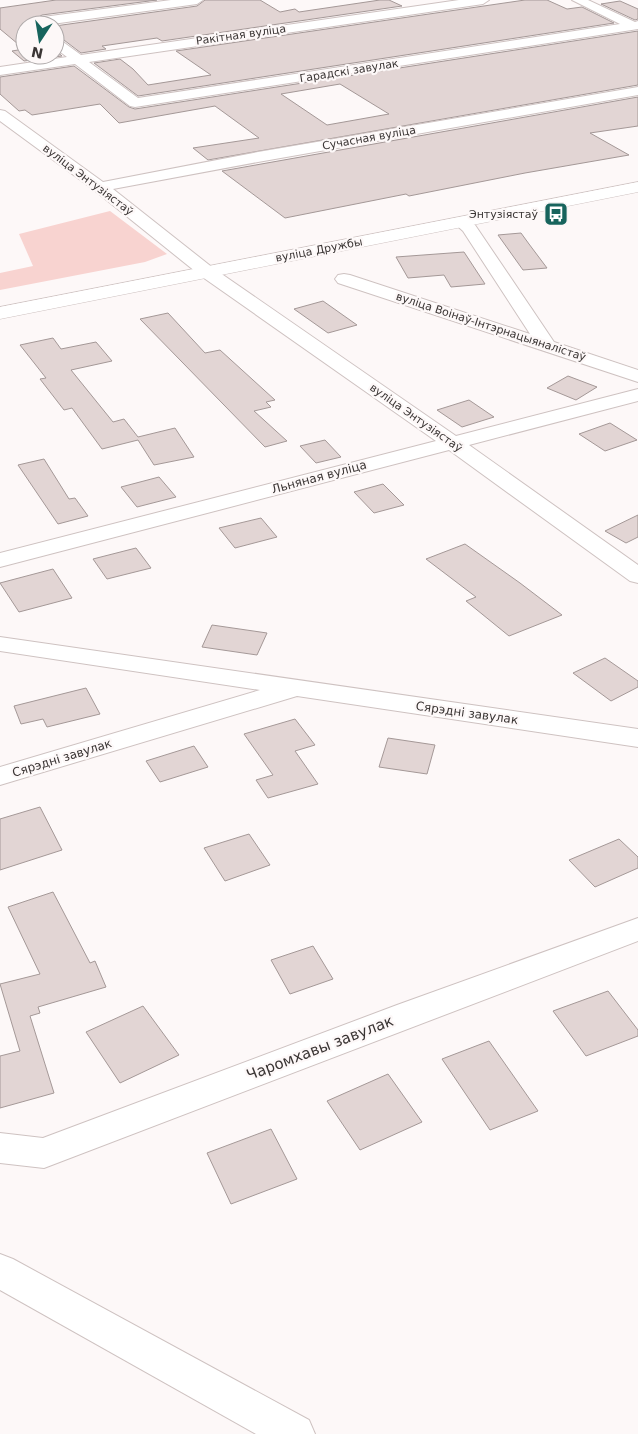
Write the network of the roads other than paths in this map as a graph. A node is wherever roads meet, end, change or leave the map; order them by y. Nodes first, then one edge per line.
1 (197, 0) edge
2 (482, 0) edge
3 (578, 0) edge
4 (65, 18) edge
5 (636, 25) edge
6 (65, 50) edge
7 (77, 60) junction
8 (0, 72) edge
9 (638, 92) edge
10 (0, 114) edge
11 (638, 175) edge
12 (100, 187) junction
13 (638, 187) edge
14 (462, 223) junction
15 (201, 266) junction
16 (344, 279) dead end
17 (0, 299) edge
18 (0, 313) edge
19 (547, 346) junction
20 (638, 376) edge
21 (638, 395) edge
22 (453, 443) junction
23 (0, 560) edge
24 (638, 576) edge
25 (0, 644) edge
26 (296, 687) junction
27 (638, 738) edge
28 (0, 776) edge
29 (638, 929) edge
30 (0, 1148) edge
31 (0, 1271) edge
32 (295, 1434) edge

1 - 4 street
2 - 7 street, Ракітная вуліца
3 - 5 street, Гарадскі завулак
5 - 7 street, Гарадскі завулак
6 - 7 street, Гарадскі завулак
7 - 8 street, Ракітная вуліца
9 - 12 street, Сучасная вуліца
10 - 12 street, вуліца Энтузіястаў
11 - 15 main road, вуліца Дружбы
12 - 15 street, вуліца Энтузіястаў
13 - 14 main road, вуліца Дружбы
14 - 15 main road, вуліца Дружбы
14 - 19 street
15 - 17 main road, вуліца Дружбы
15 - 18 main road, вуліца Дружбы
15 - 22 street, вуліца Энтузіястаў
16 - 19 street, вуліца Воінаў-Інтэрнацыяналістаў
19 - 20 street, вуліца Воінаў-Інтэрнацыяналістаў
21 - 22 street, Льняная вуліца
22 - 23 street, Льняная вуліца
22 - 24 street, вуліца Энтузіястаў
25 - 26 street, Сярэдні завулак
26 - 27 street, Сярэдні завулак
26 - 28 street, Сярэдні завулак
29 - 30 street, Чаромхавы завулак
31 - 32 street

